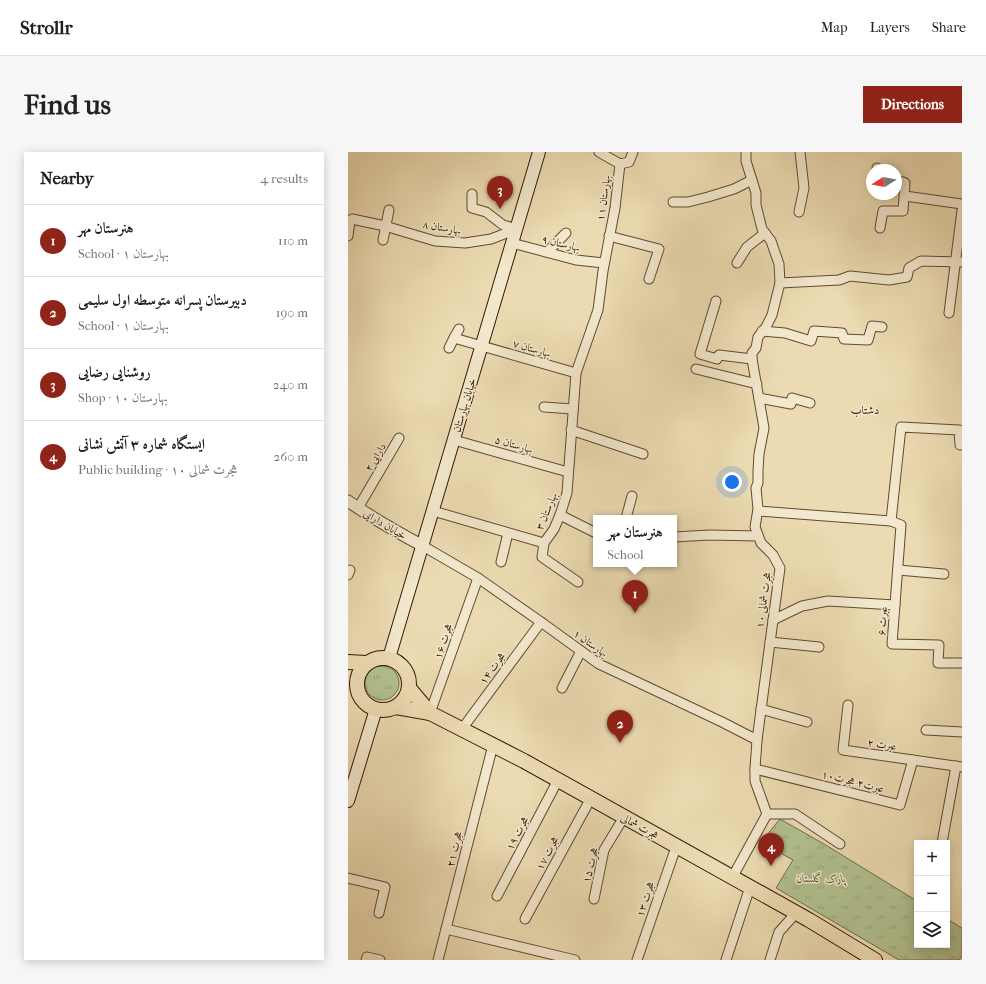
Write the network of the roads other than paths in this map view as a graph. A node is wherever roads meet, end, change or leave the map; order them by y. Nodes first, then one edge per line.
1 (539, 152) edge
2 (599, 152) edge
3 (633, 152) edge
4 (746, 152) edge
5 (800, 152) edge
6 (620, 164) junction
7 (752, 180) junction
8 (902, 182) edge
9 (472, 194) dead end
10 (905, 196) junction
11 (673, 202) dead end
12 (962, 204) edge
13 (389, 210) dead end
14 (962, 210) edge
15 (799, 212) dead end
16 (385, 226) junction
17 (880, 228) dead end
18 (517, 229) junction
19 (566, 233) dead end
20 (765, 233) junction
21 (348, 236) edge
22 (609, 236) junction
23 (383, 240) dead end
24 (512, 243) junction
25 (547, 252) junction
26 (959, 262) edge
27 (604, 263) junction
28 (737, 263) dead end
29 (649, 279) dead end
30 (780, 282) junction
31 (716, 301) dead end
32 (949, 313) dead end
33 (882, 327) dead end
34 (459, 329) dead end
35 (762, 331) junction
36 (454, 338) junction
37 (482, 346) junction
38 (449, 348) dead end
39 (752, 359) junction
40 (696, 369) dead end
41 (576, 373) junction
42 (757, 384) junction
43 (759, 398) junction
44 (810, 403) dead end
45 (544, 407) dead end
46 (573, 409) junction
47 (571, 430) junction
48 (399, 438) dead end
49 (454, 440) junction
50 (962, 445) edge
51 (643, 454) dead end
52 (568, 472) junction
53 (632, 496) dead end
54 (348, 501) edge
55 (358, 508) junction
56 (433, 511) junction
57 (758, 511) junction
58 (560, 515) junction
59 (627, 515) edge
60 (891, 521) junction
61 (593, 532) edge
62 (508, 533) junction
63 (758, 536) junction
64 (677, 537) edge
65 (544, 543) junction
66 (422, 546) junction
67 (501, 562) dead end
68 (898, 570) junction
69 (944, 574) dead end
70 (478, 578) junction
71 (578, 582) dead end
72 (895, 605) junction
73 (773, 620) junction
74 (541, 622) junction
75 (770, 642) junction
76 (820, 647) dead end
77 (581, 651) junction
78 (389, 658) junction
79 (348, 662) edge
80 (366, 663) junction
81 (962, 663) edge
82 (409, 688) junction
83 (562, 688) dead end
84 (353, 692) edge
85 (848, 705) dead end
86 (396, 707) junction
87 (376, 709) junction
88 (761, 709) junction
89 (430, 712) junction
90 (807, 722) dead end
91 (462, 729) junction
92 (926, 730) dead end
93 (962, 732) edge
94 (757, 740) junction
95 (493, 745) junction
96 (913, 760) junction
97 (959, 766) edge
98 (755, 769) junction
99 (558, 780) junction
100 (591, 798) junction
101 (348, 801) edge
102 (767, 814) junction
103 (624, 817) junction
104 (943, 840) edge
105 (840, 844) dead end
106 (676, 846) junction
107 (348, 878) edge
108 (732, 878) junction
109 (750, 887) junction
110 (497, 896) dead end
111 (594, 899) dead end
112 (380, 913) dead end
113 (796, 913) junction
114 (525, 919) dead end
115 (446, 929) junction
116 (366, 960) edge
117 (380, 960) edge
118 (438, 960) edge
119 (575, 960) edge
120 (637, 960) edge
121 (726, 960) edge
122 (770, 960) edge
123 (875, 960) edge

1 - 18 main road, خیابان بهارستان
2 - 6 street, بهارستان ۱۱
3 - 6 street
4 - 7 street
5 - 15 street
6 - 22 street, بهارستان ۱۱
7 - 11 street
7 - 20 street
8 - 10 street
9 - 18 street
10 - 12 street
10 - 17 street
13 - 16 street
14 - 26 street
16 - 18 street, بهارستان ۸
16 - 21 street, بهارستان ۸
16 - 23 street
18 - 24 main road, خیابان بهارستان
19 - 25 street
20 - 28 street
20 - 30 street
22 - 27 street, بهارستان ۱۱
22 - 29 street
24 - 25 street, بهارستان ۹
24 - 37 main road, خیابان بهارستان
25 - 27 street, بهارستان ۹
26 - 30 street
26 - 32 street
27 - 41 street, بهارستان ۳
30 - 35 street
31 - 39 street
33 - 35 street
34 - 36 street
35 - 39 street
36 - 37 street, بهارستان ۷
36 - 38 street
37 - 41 street, بهارستان ۷
37 - 49 main road, خیابان بهارستان
39 - 42 street
40 - 42 street
41 - 46 street, بهارستان ۳
42 - 43 street
43 - 44 street
43 - 57 street
45 - 46 street
46 - 47 street, بهارستان ۳
47 - 51 street
47 - 52 street, بهارستان ۳
48 - 55 street, دارایی ۲
49 - 52 street, بهارستان ۵
49 - 56 main road, خیابان بهارستان
50 - 60 street
52 - 58 street, بهارستان ۳
53 - 59 street
54 - 55 street, خیابان دارایی
55 - 66 street, خیابان دارایی
56 - 62 street, بهارستان ۳
56 - 66 main road, خیابان بهارستان
57 - 60 street
57 - 63 street
58 - 61 street
58 - 65 street, بهارستان ۳
60 - 68 street, عبرت ۶
62 - 65 street, بهارستان ۳
62 - 67 street
63 - 64 street
63 - 73 street, هجرت شمالی ۱۰
65 - 71 street
66 - 70 street, بهارستان ۱
66 - 78 main road, خیابان بهارستان
68 - 69 street
68 - 72 street, عبرت ۶
70 - 74 street, بهارستان ۱
70 - 89 street, هجرت ۱۶
72 - 73 street
72 - 81 street, عبرت ۶
73 - 75 street, هجرت شمالی ۱۰
74 - 77 street, بهارستان ۱
74 - 91 street, هجرت ۱۴
75 - 76 street
75 - 88 street, هجرت شمالی ۱۰
77 - 83 street
77 - 94 street, بهارستان ۱
78 - 80 main road
78 - 82 main road
79 - 80 main road
80 - 84 main road
82 - 86 main road
82 - 89 main road, هجرت شمالی
84 - 87 main road
85 - 96 street, عبرت ۲
86 - 87 main road
86 - 89 main road
87 - 101 main road
88 - 90 street
88 - 94 street, هجرت شمالی ۱۰
89 - 91 main road, هجرت شمالی
91 - 95 main road, هجرت شمالی
92 - 93 street
94 - 98 street, هجرت شمالی ۱۰
95 - 99 main road, هجرت شمالی
95 - 115 street, هجرت ۲۱
96 - 97 street, عبرت ۲
96 - 98 street, عبرت۲-هجرت۱۰
97 - 104 street
98 - 102 street, هجرت شمالی ۱۰
99 - 100 main road, هجرت شمالی
99 - 110 street, هجرت ۱۹
100 - 103 main road, هجرت شمالی
100 - 114 street, هجرت ۱۷
102 - 105 street
102 - 108 street
103 - 106 main road, هجرت شمالی
103 - 111 street, هجرت ۱۵
106 - 108 main road, هجرت شمالی
106 - 120 street, هجرت ۱۳
107 - 112 street
108 - 109 main road, هجرت شمالی
109 - 113 main road, هجرت شمالی
109 - 121 street
113 - 122 street
113 - 123 main road, هجرت شمالی
115 - 118 street, هجرت ۲۱
115 - 119 street
116 - 117 street

